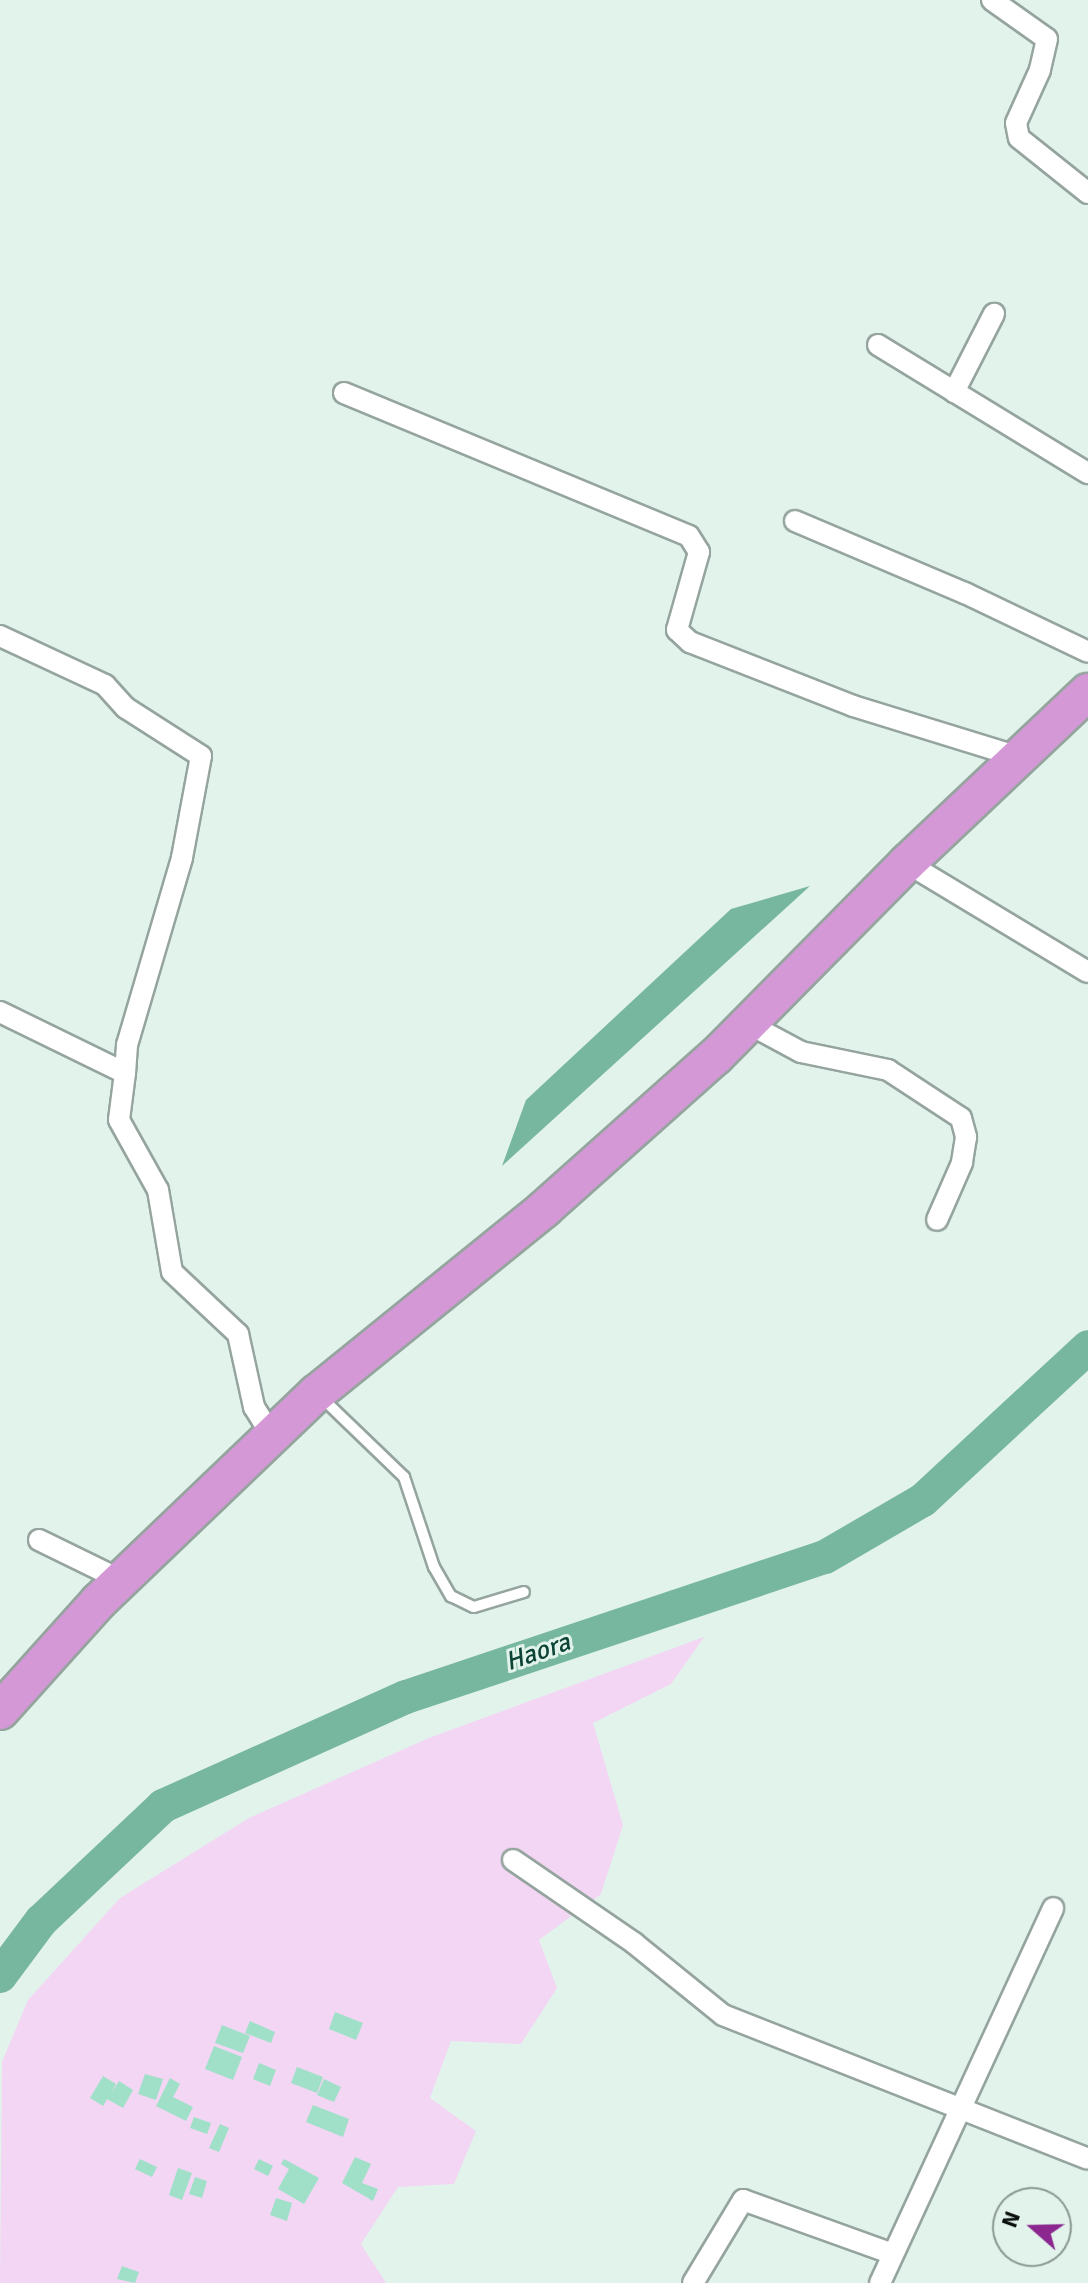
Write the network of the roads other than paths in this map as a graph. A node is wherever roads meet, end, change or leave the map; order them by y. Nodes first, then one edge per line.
1 (992, 0) edge
2 (1088, 193) edge
3 (994, 314) dead end
4 (878, 345) dead end
5 (954, 392) junction
6 (344, 393) dead end
7 (1088, 473) edge
8 (795, 521) dead end
9 (0, 636) edge
10 (1088, 652) edge
11 (1088, 692) edge
12 (1019, 757) junction
13 (907, 863) junction
14 (1088, 972) edge
15 (0, 1012) edge
16 (747, 1023) junction
17 (125, 1073) junction
18 (937, 1220) dead end
19 (317, 1393) junction
20 (272, 1436) junction
21 (39, 1540) dead end
22 (121, 1580) junction
23 (524, 1592) dead end
24 (0, 1711) edge
25 (513, 1860) dead end
26 (1053, 1908) dead end
27 (958, 2109) junction
28 (1088, 2159) edge
29 (893, 2254) junction
30 (693, 2283) edge
31 (880, 2283) edge

1 - 2 street
3 - 5 street
4 - 5 street
5 - 7 street
6 - 12 street
8 - 10 street
9 - 17 street
11 - 12 highway
12 - 13 highway
13 - 14 street
13 - 16 highway
15 - 17 street
16 - 18 street
16 - 19 highway
17 - 20 street
19 - 20 highway
19 - 23 lane
20 - 22 highway
21 - 22 street
22 - 24 highway
25 - 27 street
26 - 27 street
27 - 28 street
27 - 29 street
29 - 30 street
29 - 31 street

